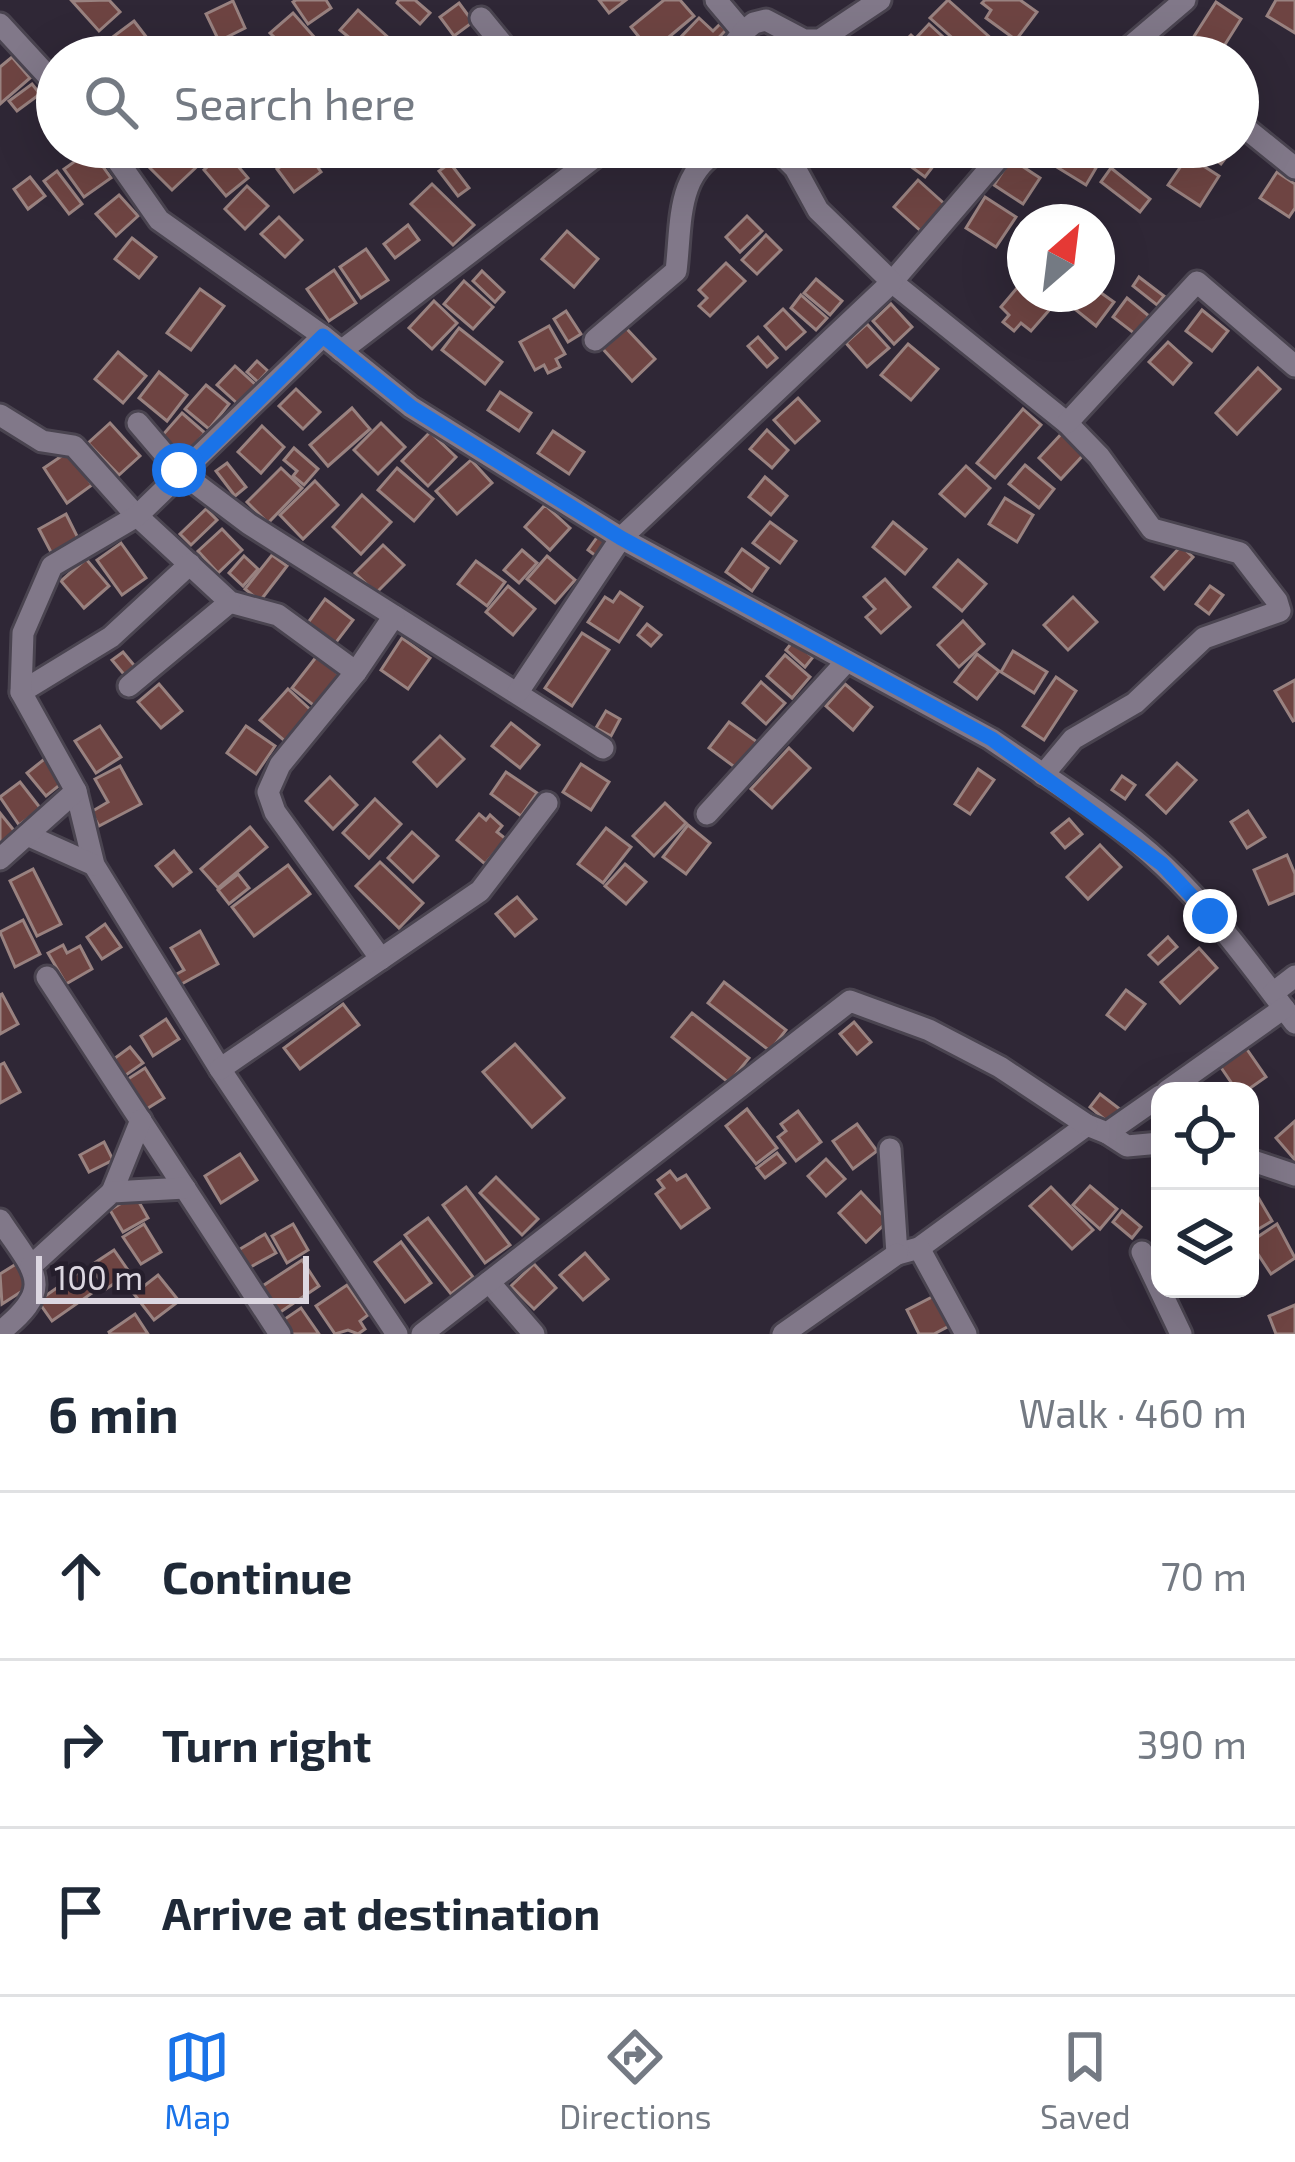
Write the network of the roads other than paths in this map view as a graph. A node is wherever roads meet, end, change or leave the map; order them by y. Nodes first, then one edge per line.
1 (716, 0) edge
2 (880, 0) edge
3 (1185, 0) edge
4 (482, 19) dead end
5 (0, 24) edge
6 (743, 32) junction
7 (496, 36) edge
8 (740, 36) edge
9 (796, 36) edge
10 (826, 36) edge
11 (1143, 36) edge
12 (36, 63) edge
13 (1259, 139) edge
14 (123, 168) edge
15 (572, 168) edge
16 (697, 168) edge
17 (795, 168) edge
18 (990, 168) edge
19 (1295, 168) edge
20 (892, 282) junction
21 (595, 340) dead end
22 (332, 343) junction
23 (1295, 366) edge
24 (0, 415) edge
25 (138, 423) dead end
26 (1067, 423) junction
27 (183, 474) junction
28 (137, 516) junction
29 (621, 538) junction
30 (190, 564) junction
31 (230, 602) junction
32 (394, 616) junction
33 (23, 633) junction
34 (0, 638) edge
35 (846, 662) junction
36 (356, 672) junction
37 (129, 686) dead end
38 (20, 692) junction
39 (518, 692) junction
40 (603, 748) dead end
41 (1043, 775) junction
42 (76, 791) junction
43 (547, 803) dead end
44 (707, 814) dead end
45 (27, 835) junction
46 (0, 859) edge
47 (94, 865) junction
48 (381, 959) junction
49 (1295, 976) edge
50 (47, 977) dead end
51 (1284, 1008) edge
52 (220, 1069) junction
53 (1179, 1082) edge
54 (1151, 1100) edge
55 (141, 1120) junction
56 (1097, 1129) junction
57 (1151, 1144) edge
58 (890, 1149) dead end
59 (1259, 1163) edge
60 (1295, 1175) edge
61 (185, 1188) junction
62 (112, 1192) junction
63 (0, 1220) edge
64 (908, 1251) junction
65 (1142, 1252) dead end
66 (31, 1266) junction
67 (489, 1282) junction
68 (0, 1332) edge
69 (280, 1334) edge
70 (397, 1334) edge
71 (422, 1334) edge
72 (534, 1334) edge
73 (783, 1334) edge
74 (966, 1334) edge
75 (1181, 1334) edge

1 - 6 street
2 - 10 street
3 - 11 street
4 - 7 street
5 - 12 street
6 - 8 street
6 - 9 street
13 - 19 street
14 - 22 street
15 - 22 street
16 - 21 street
17 - 20 street
18 - 20 street
20 - 26 street
20 - 29 street
22 - 27 street
22 - 29 street
23 - 26 street
24 - 28 street
25 - 27 street
26 - 41 street
27 - 28 street
27 - 32 street
28 - 30 street
28 - 33 street
29 - 35 street
29 - 39 street
30 - 31 street
30 - 38 street
31 - 36 street
31 - 37 street
32 - 36 street
32 - 39 street
33 - 34 street
33 - 38 street
35 - 41 street
35 - 44 street
36 - 48 street
38 - 42 street
39 - 40 street
41 - 51 street
42 - 45 street
42 - 47 street
43 - 48 street
45 - 46 street
45 - 47 street
47 - 52 street
48 - 52 street
49 - 51 street
50 - 55 street
51 - 53 street
52 - 70 street
54 - 56 street
55 - 61 street
55 - 62 street
56 - 57 street
56 - 64 street
56 - 67 street
58 - 64 street
59 - 60 street
61 - 62 street
61 - 69 street
62 - 66 street
63 - 66 street
64 - 73 street
64 - 74 street
65 - 75 street
66 - 68 street
67 - 71 street
67 - 72 street

